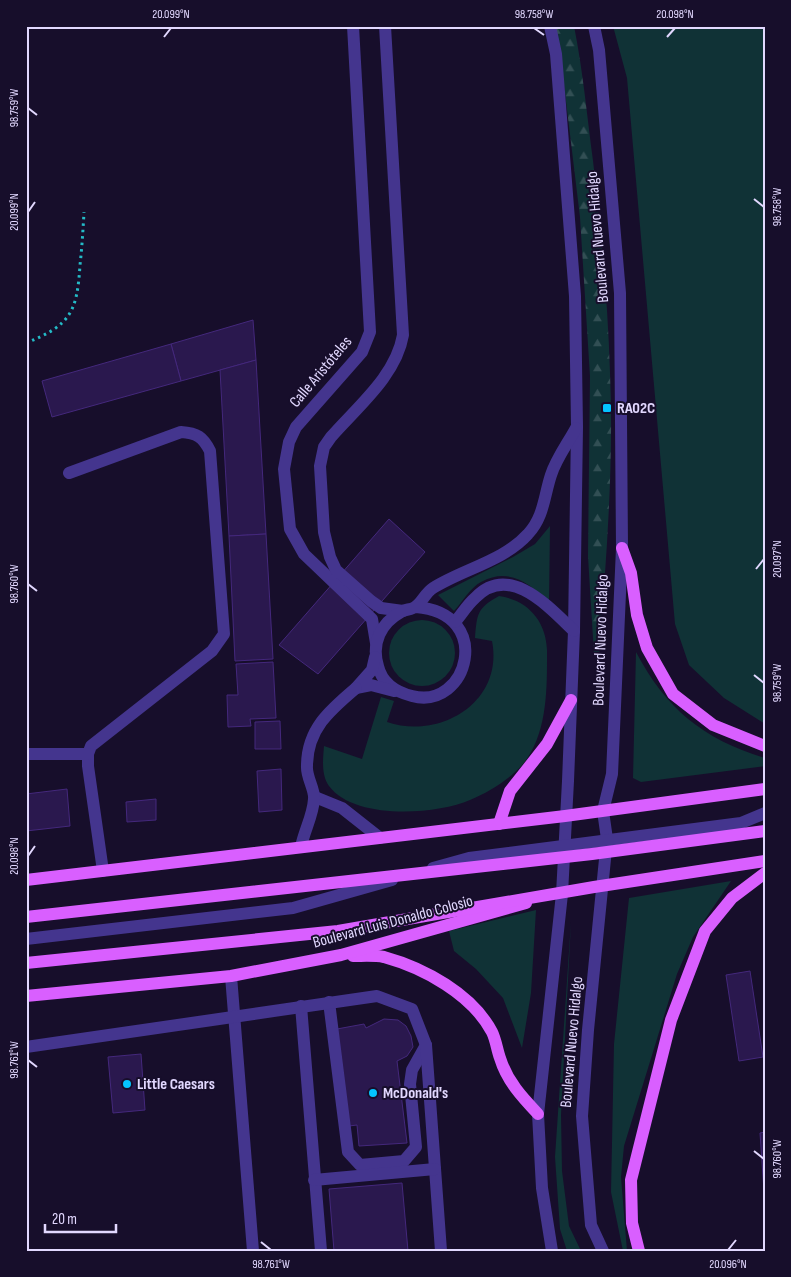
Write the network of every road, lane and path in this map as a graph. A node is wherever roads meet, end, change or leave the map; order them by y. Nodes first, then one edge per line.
1 (353, 26) edge
2 (385, 26) edge
3 (550, 26) edge
4 (594, 26) edge
5 (84, 212) dead end
6 (26, 342) edge
7 (577, 427) junction
8 (69, 473) dead end
9 (622, 548) junction
10 (416, 607) junction
11 (403, 610) junction
12 (455, 622) junction
13 (574, 631) junction
14 (376, 643) junction
15 (375, 657) junction
16 (356, 688) junction
17 (402, 694) junction
18 (572, 700) junction
19 (765, 746) edge
20 (26, 754) edge
21 (88, 754) junction
22 (765, 789) edge
23 (315, 797) junction
24 (603, 811) junction
25 (765, 813) edge
26 (565, 816) junction
27 (499, 824) junction
28 (765, 831) edge
29 (380, 838) junction
30 (607, 839) junction
31 (564, 844) junction
32 (301, 847) junction
33 (765, 862) edge
34 (103, 871) junction
35 (765, 873) edge
36 (26, 880) edge
37 (602, 889) junction
38 (562, 894) junction
39 (26, 917) edge
40 (26, 939) edge
41 (341, 955) junction
42 (26, 963) edge
43 (231, 976) junction
44 (26, 996) edge
45 (329, 1002) junction
46 (301, 1006) junction
47 (235, 1016) junction
48 (426, 1045) junction
49 (26, 1046) edge
50 (538, 1114) junction
51 (435, 1169) junction
52 (314, 1180) junction
53 (253, 1251) edge
54 (321, 1251) edge
55 (441, 1251) edge
56 (552, 1251) edge
57 (603, 1251) edge
58 (639, 1251) edge

1 - 14 street, Calle Aristóteles
2 - 11 street
3 - 7 street, Boulevard Nuevo Hidalgo
4 - 9 street, Boulevard Nuevo Hidalgo
5 - 6 path
7 - 10 street
7 - 13 street, Boulevard Nuevo Hidalgo
8 - 21 street
9 - 19 main road
9 - 24 street, Boulevard Nuevo Hidalgo
10 - 11 street
10 - 12 street
11 - 14 street
12 - 13 street
12 - 17 street
13 - 18 street, Boulevard Nuevo Hidalgo
14 - 15 street
15 - 16 street
15 - 17 street
16 - 17 street
16 - 23 street
18 - 26 street, Boulevard Nuevo Hidalgo
18 - 27 main road
20 - 21 street
21 - 34 street
22 - 24 main road
23 - 29 street
23 - 32 street
24 - 26 main road
24 - 30 street, Boulevard Nuevo Hidalgo
25 - 30 street
26 - 27 main road
26 - 31 street, Boulevard Nuevo Hidalgo
27 - 29 main road
28 - 39 main road, Boulevard Luis Donaldo Colosio, bridge
29 - 32 main road
30 - 31 street
30 - 37 street, Boulevard Nuevo Hidalgo
31 - 38 street, Boulevard Nuevo Hidalgo
31 - 40 street
32 - 34 main road
33 - 37 main road, Boulevard Luis Donaldo Colosio
33 - 42 main road, Boulevard Luis Donaldo Colosio, bridge
34 - 36 main road
35 - 58 main road
37 - 38 main road, Boulevard Luis Donaldo Colosio
37 - 57 street, Boulevard Nuevo Hidalgo
38 - 41 main road, Boulevard Luis Donaldo Colosio
38 - 50 street, Boulevard Nuevo Hidalgo
41 - 43 main road, Boulevard Luis Donaldo Colosio
41 - 50 main road
43 - 44 main road, Boulevard Luis Donaldo Colosio
43 - 47 street
45 - 46 street
45 - 48 street
45 - 48 street
46 - 47 street
46 - 52 street
47 - 49 street
47 - 53 street
48 - 51 street
50 - 56 street, Boulevard Nuevo Hidalgo
51 - 52 street
51 - 55 street
52 - 54 street

